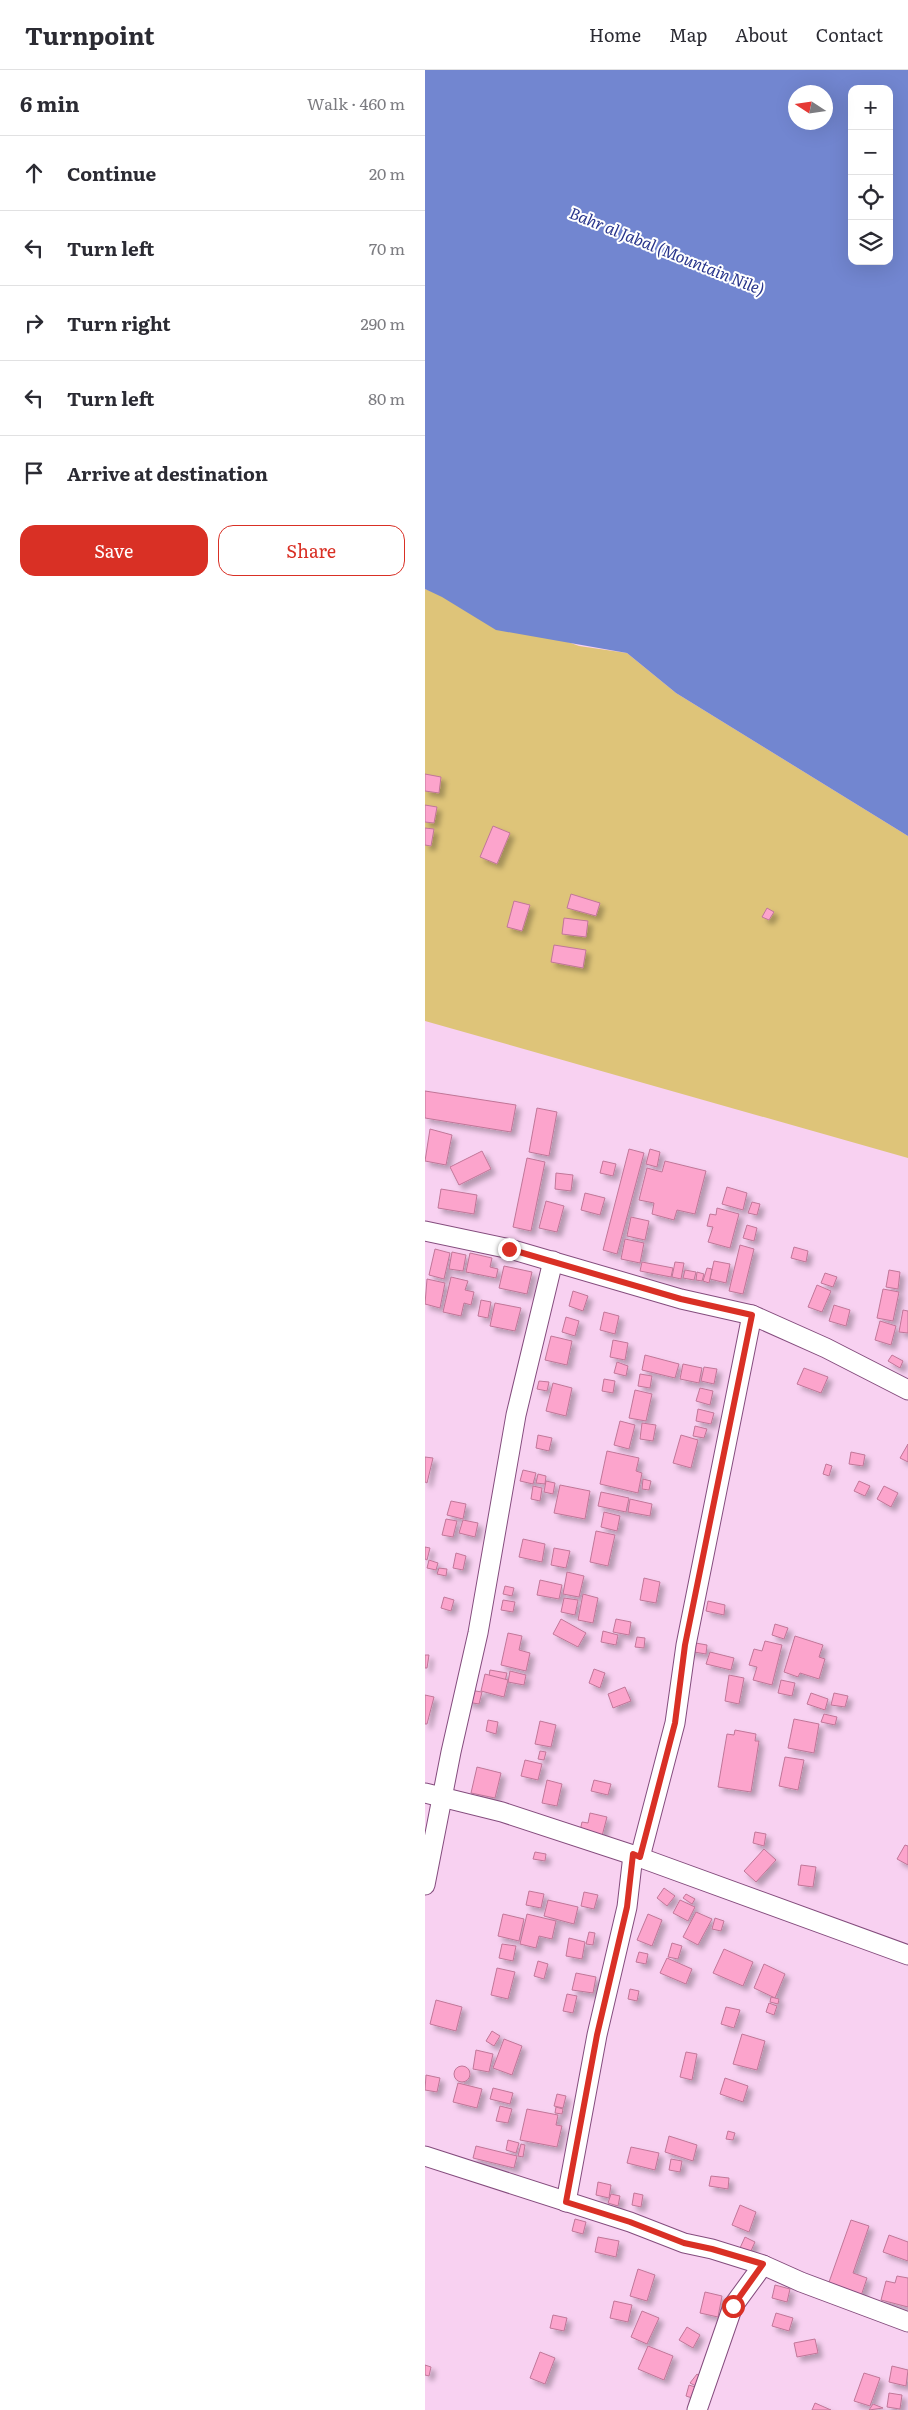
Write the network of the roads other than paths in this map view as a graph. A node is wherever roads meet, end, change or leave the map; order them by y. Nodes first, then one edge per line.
1 (425, 1231) edge
2 (553, 1261) junction
3 (752, 1315) junction
4 (908, 1390) edge
5 (425, 1794) edge
6 (443, 1799) junction
7 (637, 1856) junction
8 (425, 1885) edge
9 (908, 1955) edge
10 (425, 2156) edge
11 (566, 2202) junction
12 (763, 2264) junction
13 (908, 2322) edge
14 (697, 2410) edge

1 - 2 street
2 - 3 street
2 - 6 street
3 - 4 street
3 - 7 street
5 - 6 street
6 - 7 street
6 - 8 street
7 - 9 street
7 - 11 street
10 - 11 street
11 - 12 street
12 - 13 street
12 - 14 street

